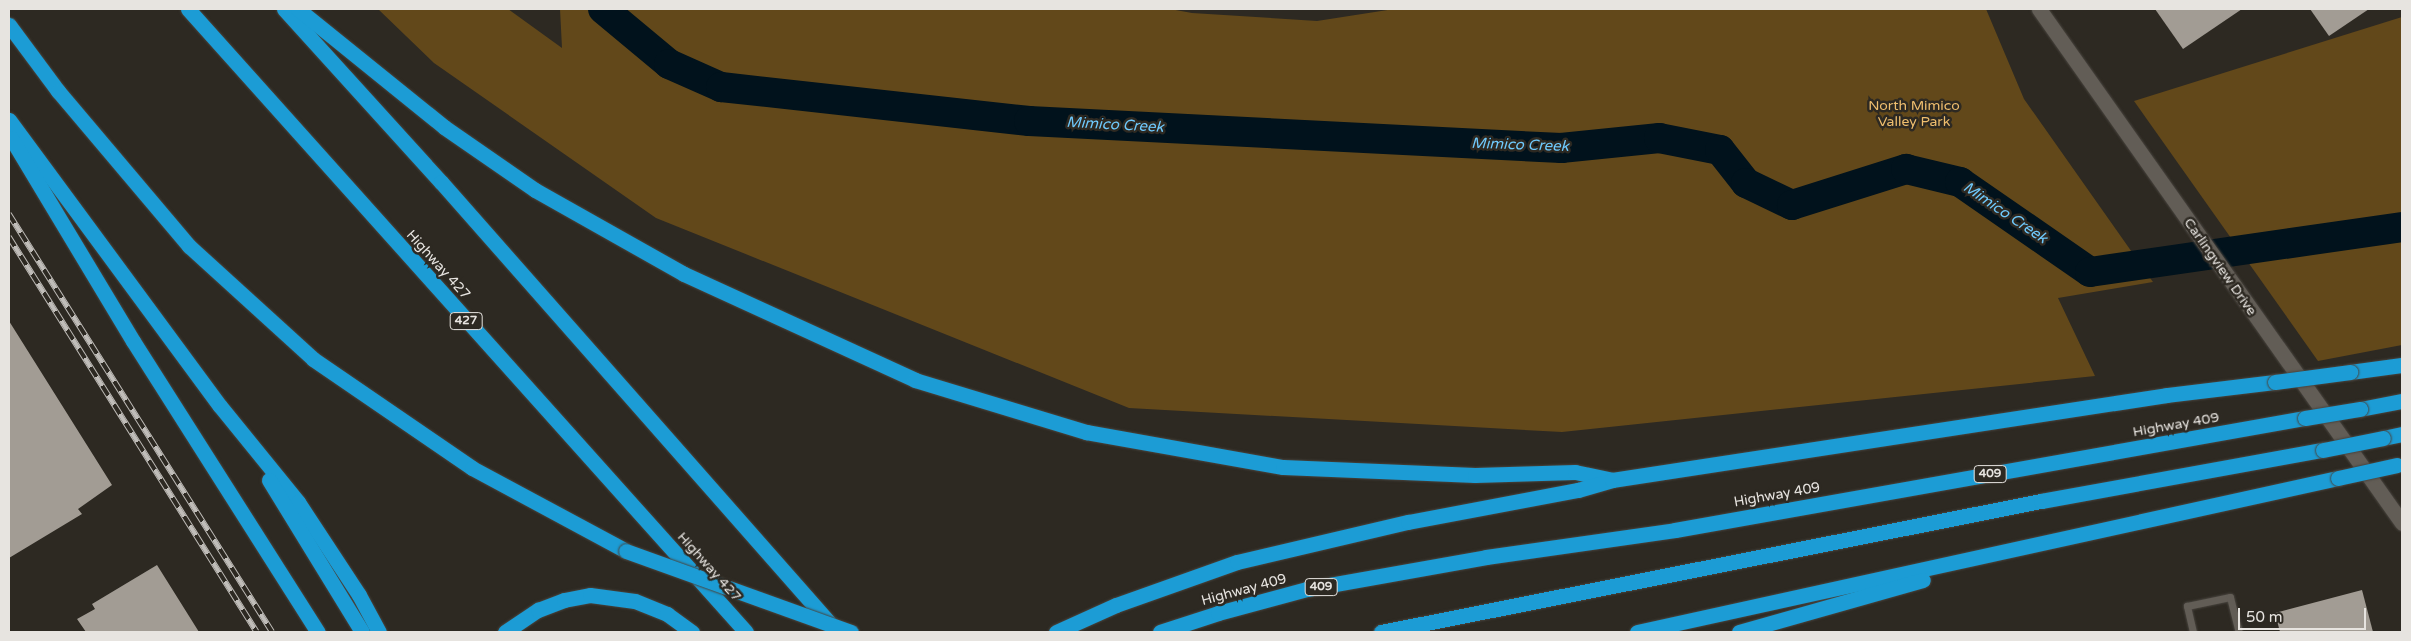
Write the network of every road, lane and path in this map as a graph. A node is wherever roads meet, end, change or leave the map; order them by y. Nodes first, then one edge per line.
1 (188, 9) edge
2 (284, 9) edge
3 (298, 9) edge
4 (2039, 9) edge
5 (9, 25) edge
6 (9, 120) edge
7 (9, 134) edge
8 (2402, 365) edge
9 (2402, 401) edge
10 (220, 406) junction
11 (2402, 434) edge
12 (2399, 464) edge
13 (1612, 480) junction
14 (2402, 523) edge
15 (2070, 537) junction
16 (318, 632) edge
17 (362, 632) edge
18 (379, 632) edge
19 (506, 632) edge
20 (692, 632) edge
21 (746, 632) edge
22 (837, 632) edge
23 (851, 632) edge
24 (1056, 632) edge
25 (1160, 632) edge
26 (1381, 632) edge
27 (1638, 632) edge
28 (1739, 632) edge
29 (2193, 632) edge
30 (2239, 632) edge

1 - 21 highway, Highway 427 / 427
2 - 22 highway
3 - 13 highway
4 - 14 main road, Carlingview Drive
5 - 23 highway, bridge
6 - 10 highway
7 - 16 highway
8 - 13 highway, bridge
9 - 25 highway, Highway 409 / 409, bridge
10 - 17 highway
10 - 18 highway
11 - 26 highway, bridge
12 - 15 highway, bridge
13 - 24 highway
15 - 27 highway
15 - 28 highway
19 - 20 highway
29 - 30 lane

